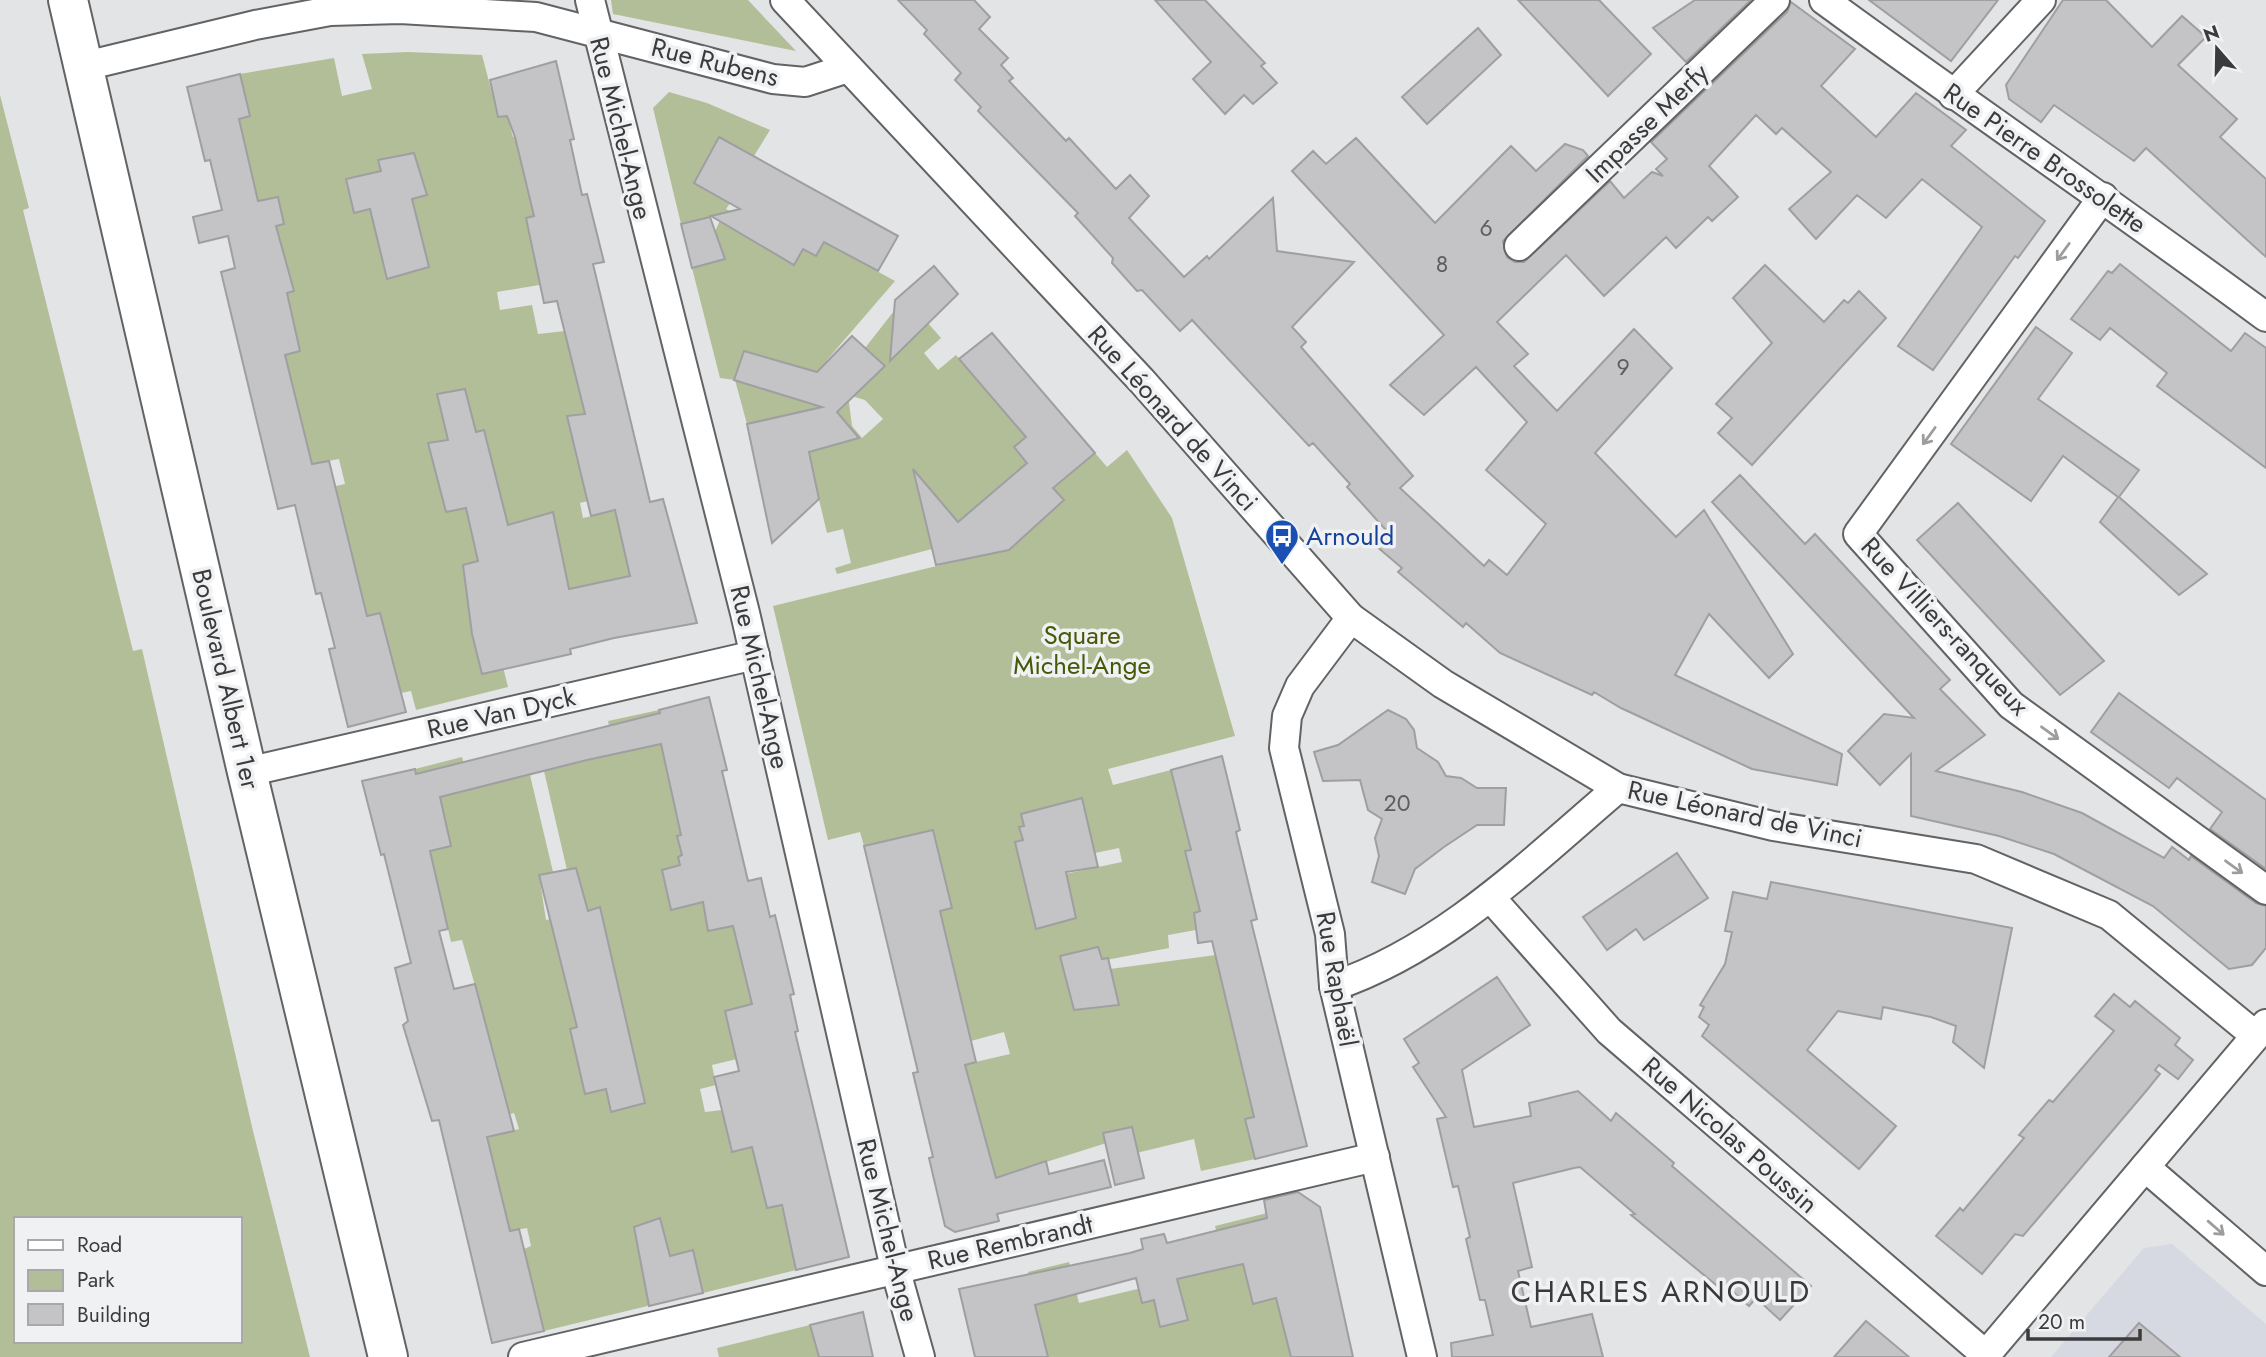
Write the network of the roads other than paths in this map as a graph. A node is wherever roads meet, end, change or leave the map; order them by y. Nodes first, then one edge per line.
1 (68, 0) edge
2 (590, 0) edge
3 (785, 0) edge
4 (1774, 0) edge
5 (1824, 0) edge
6 (2041, 0) edge
7 (596, 30) junction
8 (85, 66) junction
9 (848, 68) junction
10 (1954, 95) junction
11 (2103, 197) junction
12 (1519, 246) dead end
13 (2266, 317) edge
14 (1351, 618) junction
15 (755, 655) junction
16 (247, 772) junction
17 (1618, 788) junction
18 (2266, 890) edge
19 (1490, 897) junction
20 (1334, 986) junction
21 (2261, 1030) edge
22 (1375, 1157) junction
23 (2145, 1167) junction
24 (895, 1268) junction
25 (2266, 1270) edge
26 (1985, 1356) edge
27 (388, 1357) edge
28 (523, 1357) edge
29 (920, 1357) edge
30 (1422, 1357) edge

1 - 8 main road, Boulevard Albert 1er
2 - 7 street, Rue Michel-Ange
3 - 9 street, Rue Léonard de Vinci
4 - 12 street, Impasse Merfy
5 - 10 street, Rue Pierre Brossolette
6 - 10 street
7 - 8 street, Rue Rubens
7 - 9 street, Rue Rubens
7 - 15 street, Rue Michel-Ange
8 - 16 main road, Boulevard Albert 1er
9 - 14 street, Rue Léonard de Vinci
10 - 11 street, Rue Pierre Brossolette
11 - 13 street, Rue Pierre Brossolette
11 -> 18 street, Rue Villiers-ranqueux
14 - 17 street, Rue Léonard de Vinci
14 - 20 street, Rue Raphaël
15 - 16 street, Rue Van Dyck
15 - 24 street, Rue Michel-Ange
16 - 27 main road, Boulevard Albert 1er
17 - 19 street
17 - 21 street, Rue Léonard de Vinci
19 - 20 street
19 - 26 street, Rue Nicolas Poussin
20 - 22 street, Rue Raphaël
21 - 23 street
22 - 24 street, Rue Rembrandt
22 - 30 street, Rue Raphaël
23 -> 25 street
23 - 26 street
24 - 28 street, Rue Rembrandt
24 - 29 street, Rue Michel-Ange

